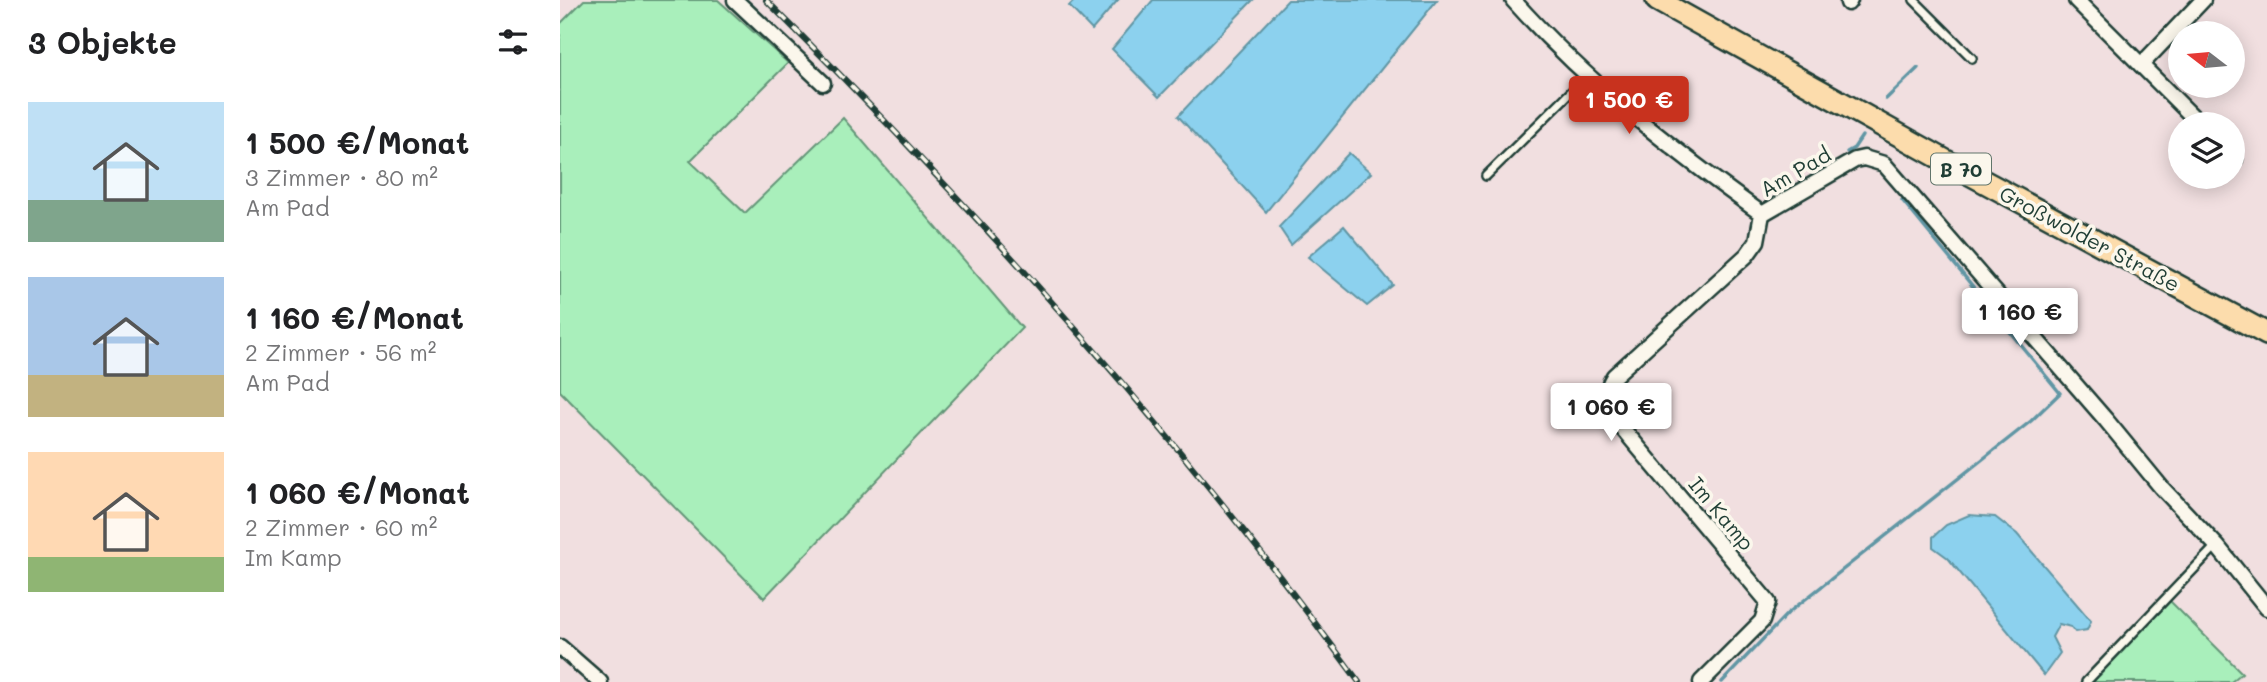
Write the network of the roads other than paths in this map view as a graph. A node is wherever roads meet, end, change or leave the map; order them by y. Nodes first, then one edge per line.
1 (735, 0) edge
2 (1513, 0) edge
3 (1657, 0) edge
4 (1914, 0) edge
5 (2076, 0) edge
6 (2203, 0) edge
7 (1972, 58) dead end
8 (2141, 65) junction
9 (1587, 76) junction
10 (823, 83) dead end
11 (2188, 112) edge
12 (1486, 176) dead end
13 (1762, 214) junction
14 (2267, 334) edge
15 (2217, 546) junction
16 (2267, 608) edge
17 (560, 647) edge
18 (600, 682) edge
19 (1701, 682) edge
20 (2085, 682) edge

1 - 10 street
2 - 9 street, Am Pad
3 - 14 main road, Großwolder Straße / B 70
4 - 7 lane
5 - 8 street
6 - 8 street
8 - 11 street
9 - 12 lane
9 - 13 street, Am Pad
13 - 15 street, Am Pad
13 - 19 street, Im Kamp
15 - 16 street, Am Pad
15 - 20 lane
17 - 18 street

